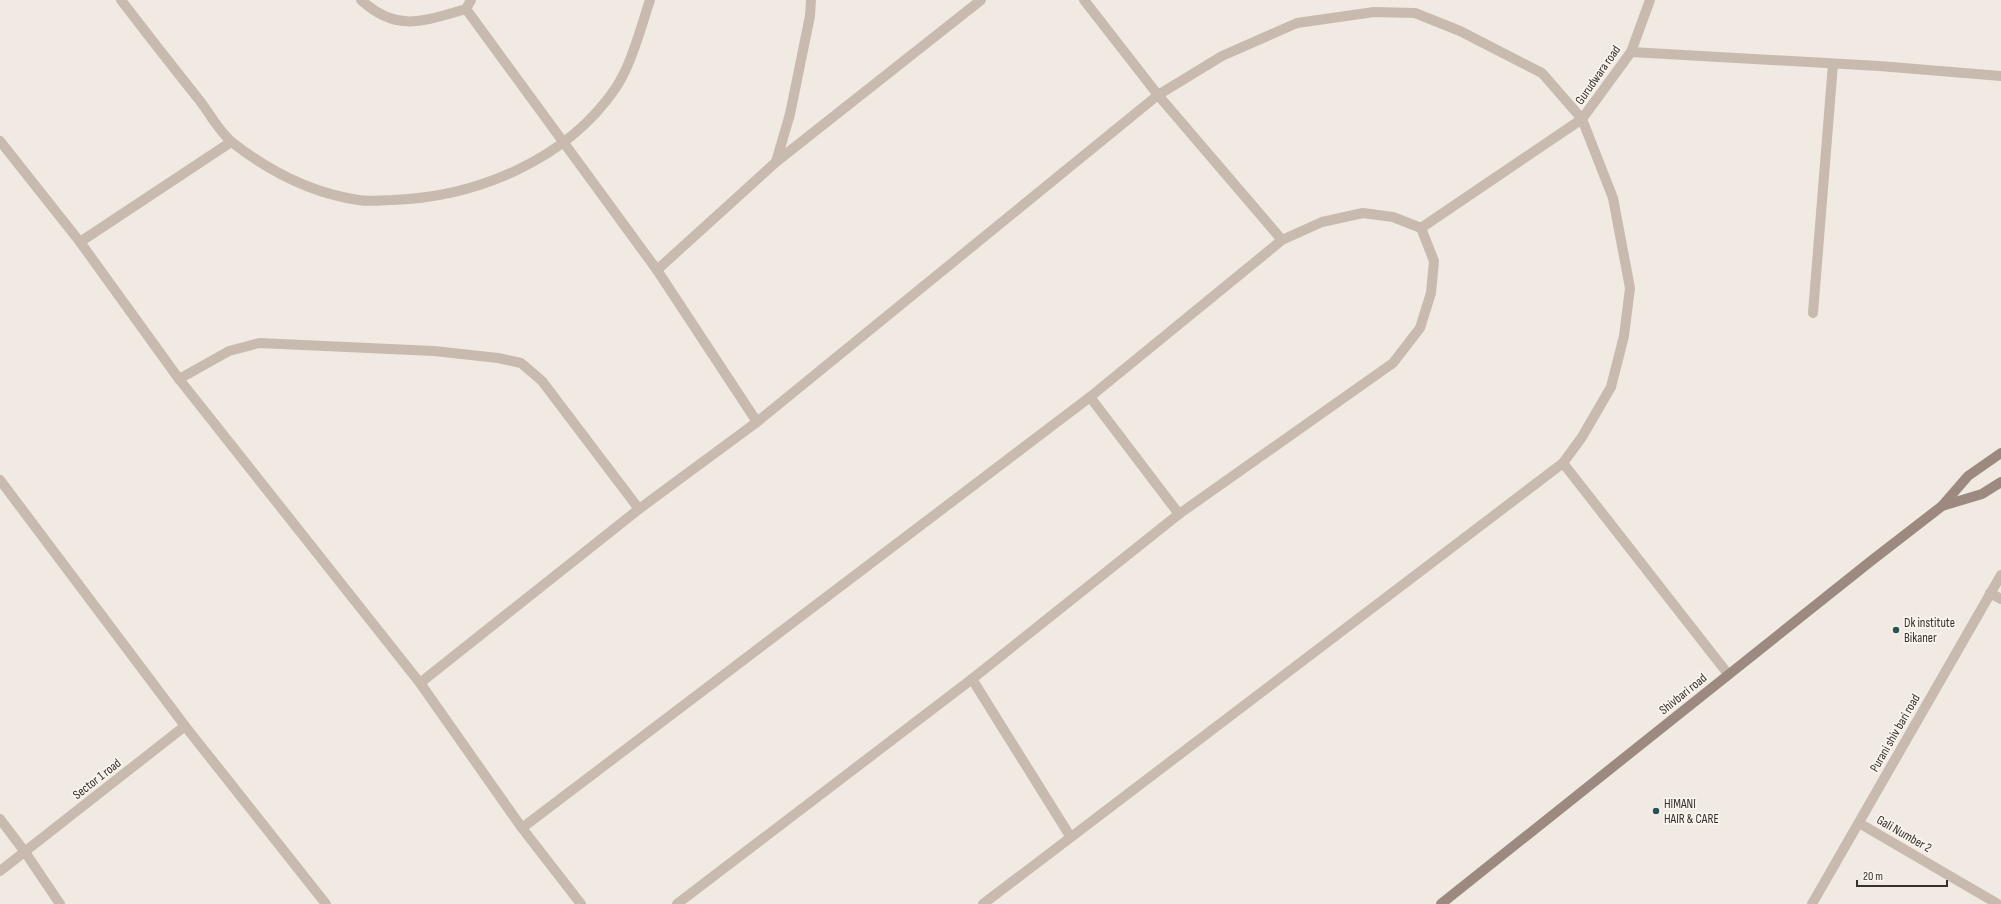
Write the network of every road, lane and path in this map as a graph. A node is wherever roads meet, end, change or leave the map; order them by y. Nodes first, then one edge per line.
1 (121, 0) edge
2 (361, 0) edge
3 (650, 0) edge
4 (811, 0) edge
5 (980, 0) edge
6 (1084, 0) edge
7 (1650, 0) edge
8 (468, 5) edge
9 (1631, 52) junction
10 (1833, 64) junction
11 (2001, 76) edge
12 (1158, 95) junction
13 (1582, 120) junction
14 (0, 142) edge
15 (231, 142) junction
16 (564, 142) junction
17 (776, 162) junction
18 (1421, 228) junction
19 (1282, 240) junction
20 (80, 242) junction
21 (657, 270) junction
22 (1813, 313) dead end
23 (180, 379) junction
24 (1090, 397) junction
25 (757, 422) junction
26 (2001, 453) edge
27 (1563, 463) junction
28 (0, 480) edge
29 (2001, 482) edge
30 (1942, 506) junction
31 (639, 509) junction
32 (1179, 514) junction
33 (2001, 575) edge
34 (1990, 593) junction
35 (2001, 599) edge
36 (1728, 674) junction
37 (972, 680) junction
38 (420, 683) junction
39 (185, 726) junction
40 (0, 819) edge
41 (1859, 823) junction
42 (522, 828) junction
43 (1070, 836) junction
44 (25, 852) junction
45 (0, 871) edge
46 (60, 904) edge
47 (326, 904) edge
48 (581, 904) edge
49 (677, 904) edge
50 (983, 904) edge
51 (1441, 904) edge
52 (1812, 904) edge
53 (1998, 904) edge

1 - 15 street
2 - 8 street
3 - 16 street
4 - 17 street
5 - 17 street
6 - 12 street
7 - 9 street, Gurudwara road
8 - 16 street
9 - 10 street
9 - 13 street, Gurudwara road
10 - 11 street
10 - 22 street
12 - 13 street
12 - 19 street
12 - 25 street
13 - 18 street
13 - 27 street
14 - 20 street
15 - 16 street
15 - 20 street
16 - 21 street
17 - 21 street
18 - 19 street
18 - 32 street
19 - 24 street
20 - 23 street
21 - 25 street
23 - 31 street
23 - 38 street
24 - 32 street
24 - 42 street
25 - 31 street
26 - 30 street
27 - 36 street
27 - 43 street
28 - 39 street
29 - 30 street
30 - 36 street, Shivbari road
31 - 38 street
32 - 37 street
33 - 34 street, Purani shiv bari road
34 - 35 street
34 - 41 street, Purani shiv bari road
36 - 51 street, Shivbari road
37 - 43 street
37 - 49 street
38 - 42 street
39 - 44 street, Sector 1 road
39 - 47 street
40 - 44 street
41 - 52 street, Purani shiv bari road
41 - 53 street, Gali Number 2
42 - 48 street
43 - 50 street
44 - 45 street, Sector 1 road
44 - 46 street

